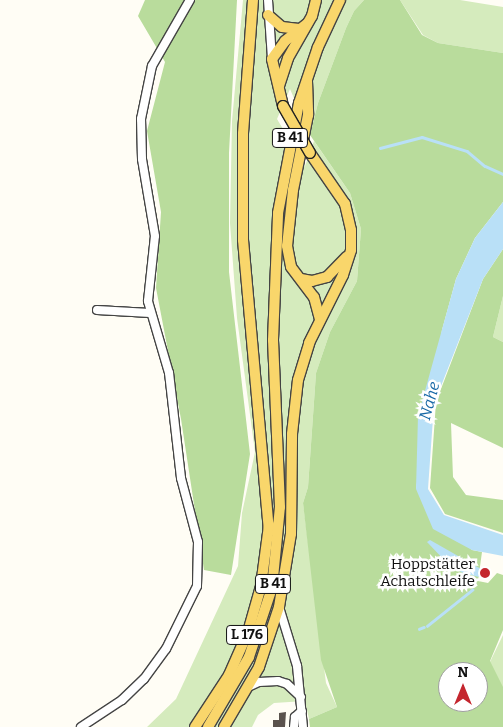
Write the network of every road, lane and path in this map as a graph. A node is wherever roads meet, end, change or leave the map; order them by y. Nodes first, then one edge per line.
1 (190, 0) edge
2 (253, 0) edge
3 (268, 0) edge
4 (316, 0) edge
5 (340, 0) edge
6 (268, 15) junction
7 (303, 27) junction
8 (272, 59) junction
9 (307, 78) junction
10 (278, 89) junction
11 (351, 250) junction
12 (301, 279) junction
13 (98, 310) dead end
14 (150, 313) junction
15 (320, 319) junction
16 (278, 427) junction
17 (269, 532) junction
18 (279, 607) junction
19 (250, 686) junction
20 (301, 697) junction
21 (302, 711) junction
22 (81, 727) edge
23 (195, 727) edge
24 (208, 727) edge
25 (224, 727) edge
26 (294, 727) edge
27 (303, 727) edge

1 - 14 street
2 - 17 main road
3 - 6 street
4 - 7 main road
5 - 9 main road, B 41
6 - 7 main road
6 - 8 street
7 - 8 main road
7 - 10 main road
8 - 10 main road, L 176
9 - 12 main road
9 - 16 main road, B 41
10 - 11 main road, L 176, bridge
11 - 12 main road
11 - 15 main road, L 176
12 - 15 main road
13 - 14 street
14 - 22 street
15 - 18 main road, L 176
16 - 17 main road, L 176
16 - 24 main road, B 41
17 - 23 main road, L 176
18 - 19 main road, L 176
18 - 20 street
19 - 20 street
19 - 25 main road, L 176
20 - 21 street
21 - 26 street
21 - 27 street

